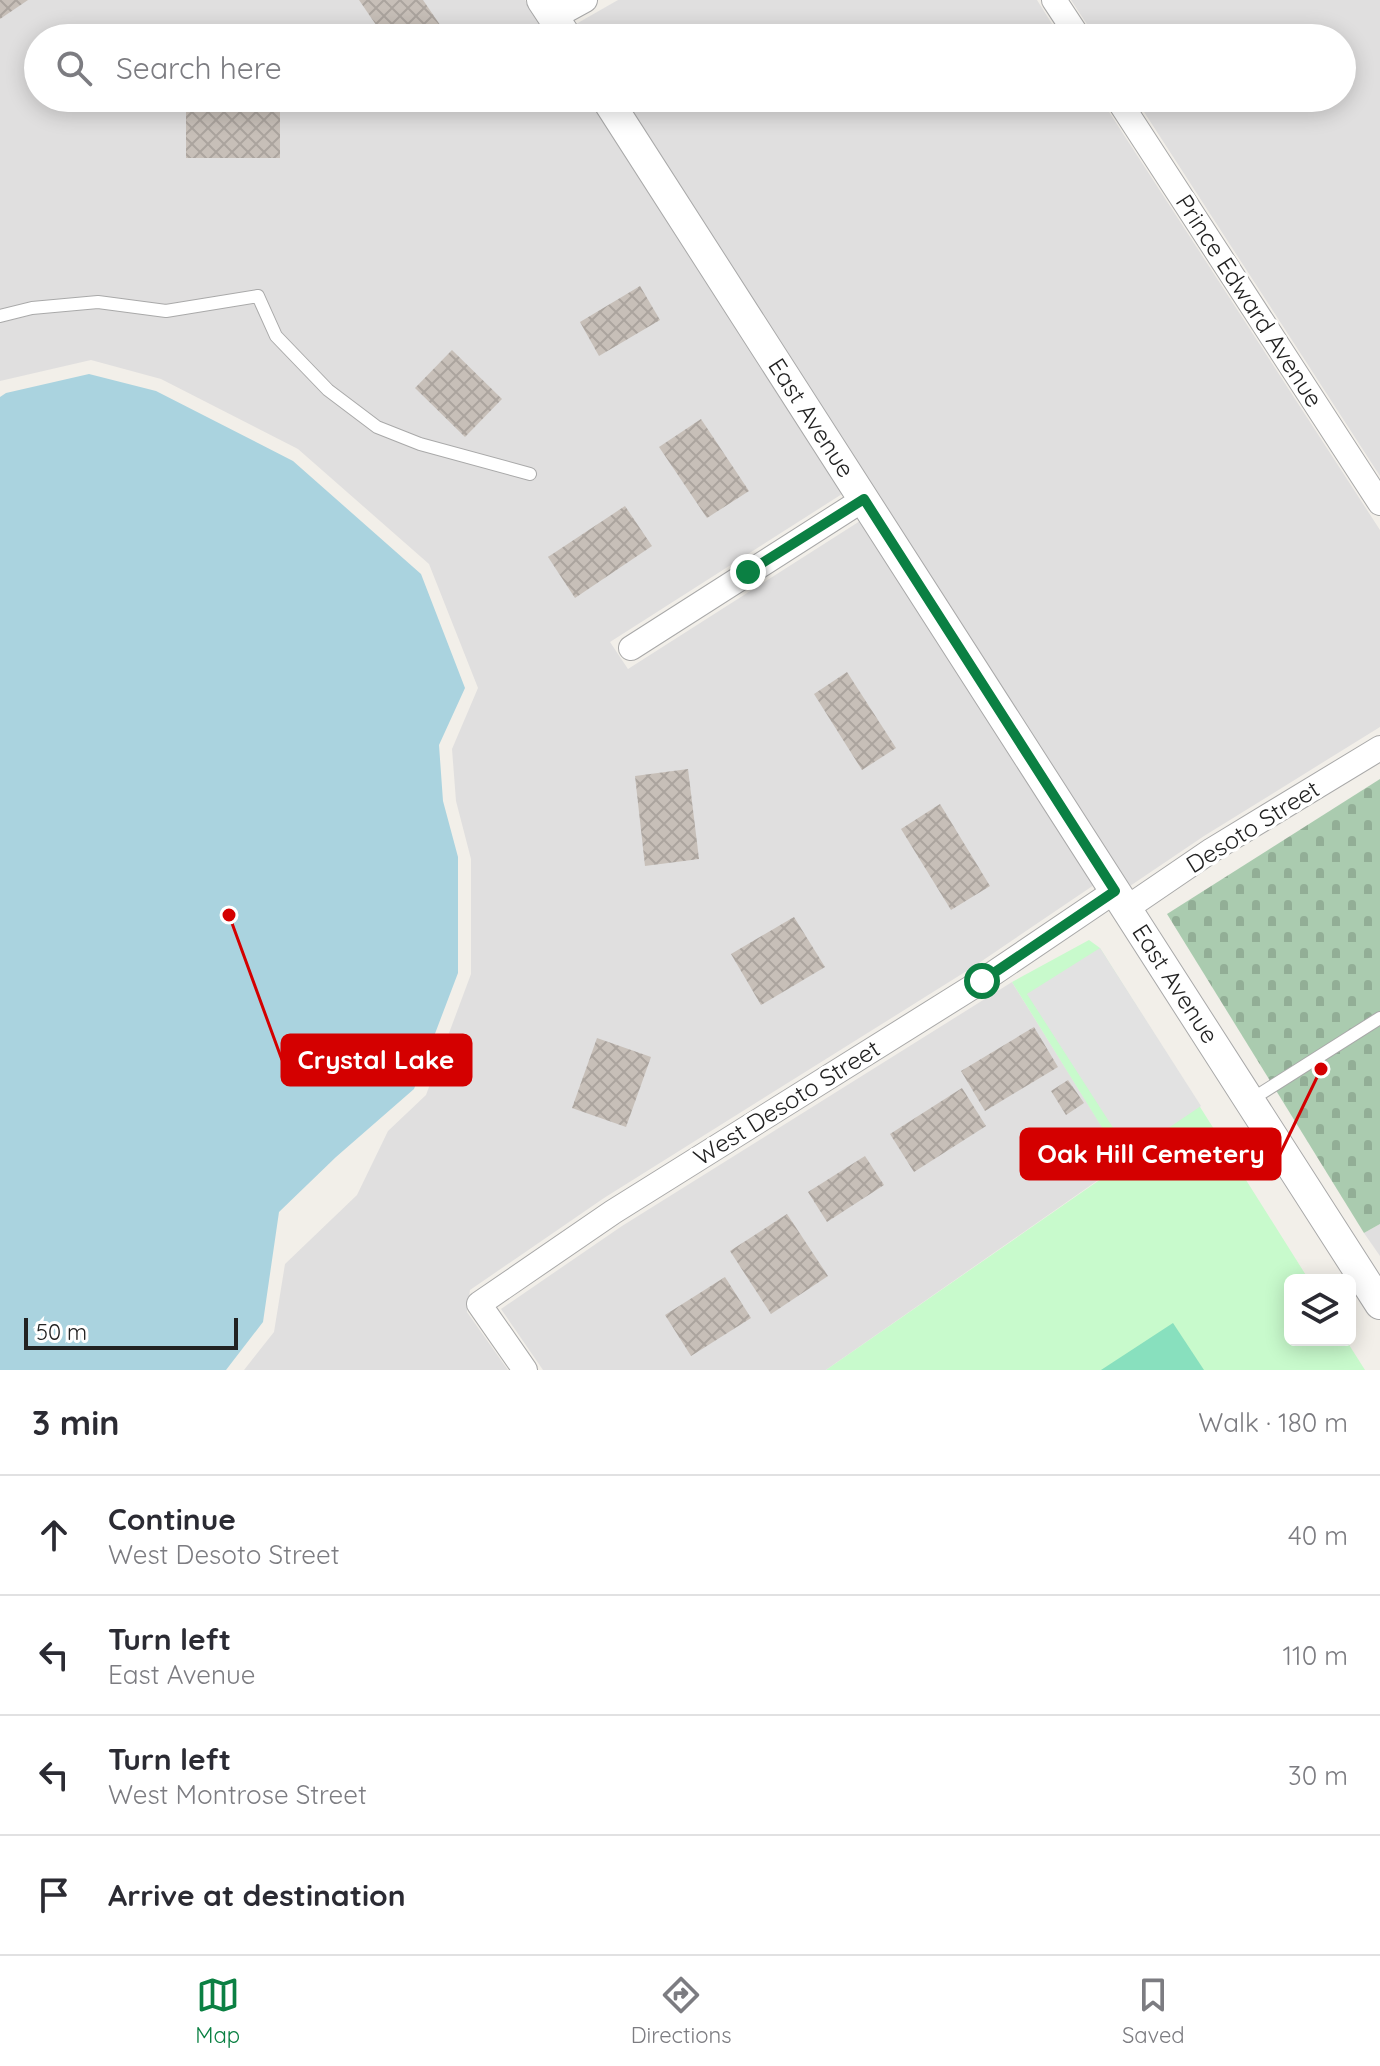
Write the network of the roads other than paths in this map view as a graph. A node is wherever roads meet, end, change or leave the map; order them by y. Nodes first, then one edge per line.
1 (585, 0) edge
2 (1054, 0) edge
3 (554, 18) edge
4 (1070, 24) edge
5 (615, 112) edge
6 (1126, 112) edge
7 (0, 316) edge
8 (530, 474) dead end
9 (864, 499) junction
10 (1380, 503) edge
11 (631, 648) dead end
12 (1380, 748) edge
13 (1121, 900) junction
14 (1380, 1018) edge
15 (1249, 1101) junction
16 (1380, 1304) edge
17 (525, 1370) edge

1 - 3 street
2 - 4 street
5 - 9 street, East Avenue
6 - 10 street, Prince Edward Avenue
7 - 8 lane
9 - 11 street
9 - 13 street, East Avenue
12 - 13 street, Desoto Street
13 - 15 street, East Avenue
13 - 17 street, West Desoto Street
14 - 15 lane
15 - 16 street, East Avenue

